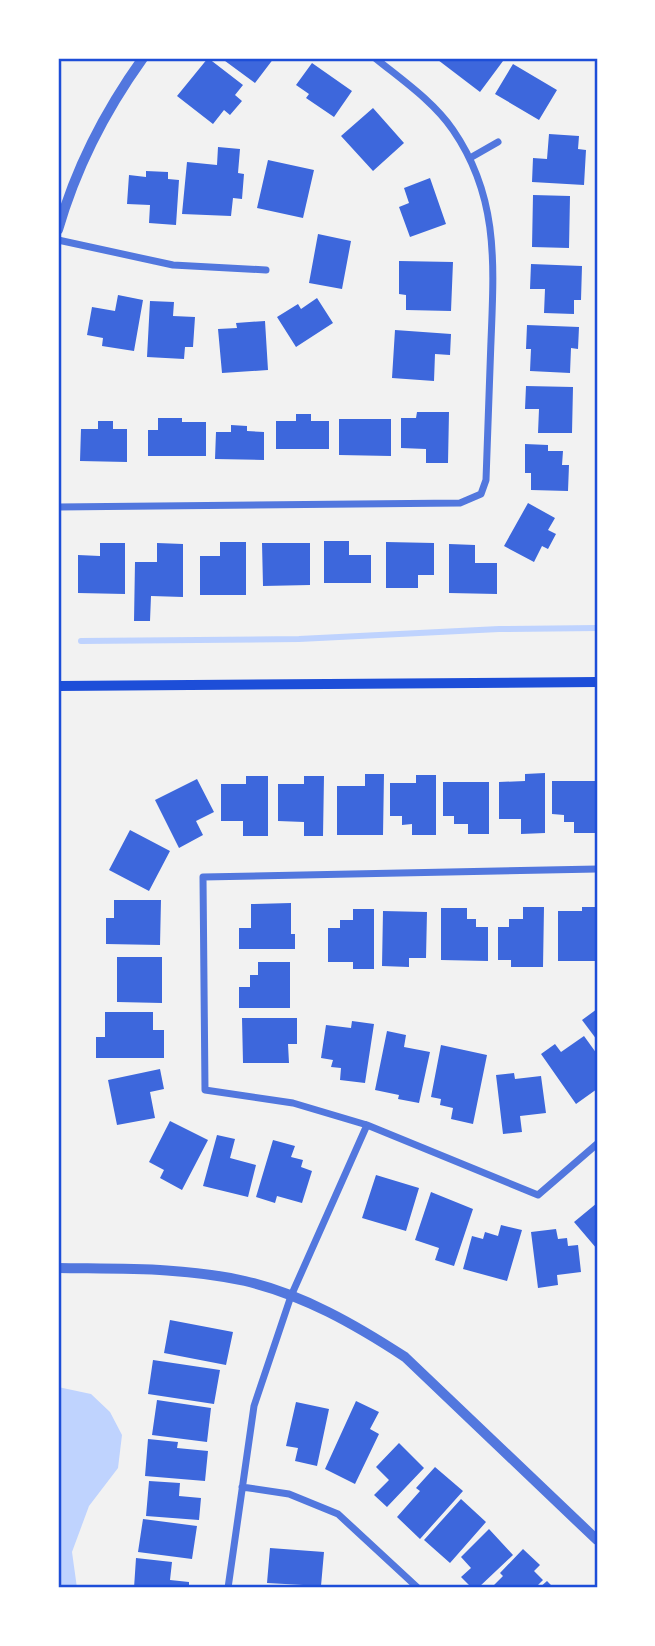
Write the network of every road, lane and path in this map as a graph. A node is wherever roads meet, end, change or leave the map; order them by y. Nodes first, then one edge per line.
1 (143, 58) edge
2 (375, 58) edge
3 (498, 142) dead end
4 (470, 158) junction
5 (58, 230) edge
6 (58, 240) edge
7 (266, 270) dead end
8 (58, 507) edge
9 (597, 682) edge
10 (58, 686) edge
11 (597, 869) edge
12 (367, 1125) junction
13 (597, 1144) edge
14 (58, 1268) edge
15 (291, 1296) junction
16 (242, 1487) junction
17 (597, 1540) edge
18 (228, 1588) edge
19 (418, 1588) edge

1 - 5 street
2 - 4 street
3 - 4 street
4 - 8 street
6 - 7 street
9 - 10 main road
11 - 12 street
12 - 13 street
12 - 15 street
14 - 15 street
15 - 16 street
15 - 17 street
16 - 18 street
16 - 19 street

